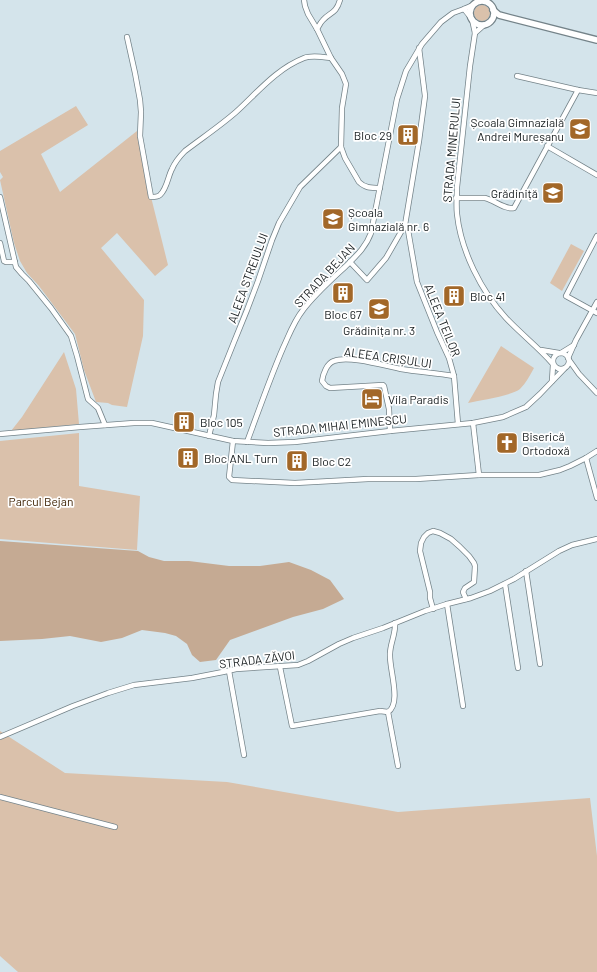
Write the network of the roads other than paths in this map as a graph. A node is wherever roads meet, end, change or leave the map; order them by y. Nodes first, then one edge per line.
1 (304, 0) edge
2 (340, 0) edge
3 (486, 2) edge
4 (476, 3) edge
5 (464, 10) junction
6 (493, 10) junction
7 (500, 15) junction
8 (472, 19) junction
9 (491, 20) junction
10 (484, 25) junction
11 (317, 29) junction
12 (475, 33) junction
13 (127, 37) dead end
14 (597, 40) edge
15 (419, 48) junction
16 (331, 58) junction
17 (517, 76) dead end
18 (578, 90) junction
19 (597, 93) edge
20 (547, 146) junction
21 (341, 147) junction
22 (597, 174) edge
23 (380, 188) junction
24 (0, 197) edge
25 (456, 198) junction
26 (405, 225) junction
27 (597, 236) edge
28 (0, 243) edge
29 (15, 262) junction
30 (350, 262) junction
31 (597, 302) edge
32 (595, 312) edge
33 (574, 345) junction
34 (541, 350) junction
35 (560, 353) junction
36 (568, 359) junction
37 (553, 364) junction
38 (565, 369) junction
39 (579, 374) junction
40 (454, 376) junction
41 (552, 381) junction
42 (597, 393) edge
43 (473, 423) junction
44 (458, 424) junction
45 (105, 425) junction
46 (390, 431) junction
47 (0, 434) edge
48 (209, 436) junction
49 (233, 441) junction
50 (247, 442) junction
51 (597, 451) edge
52 (586, 458) junction
53 (479, 476) junction
54 (597, 498) edge
55 (597, 539) edge
56 (526, 571) junction
57 (505, 584) junction
58 (466, 599) junction
59 (447, 604) junction
60 (433, 609) junction
61 (395, 624) junction
62 (540, 664) dead end
63 (280, 667) junction
64 (518, 668) dead end
65 (229, 671) junction
66 (463, 706) dead end
67 (388, 712) junction
68 (0, 737) edge
69 (244, 755) dead end
70 (398, 766) dead end
71 (0, 797) edge
72 (115, 827) dead end

1 - 11 street
2 - 11 street
3 - 4 main road
3 - 6 main road
4 - 5 street, STRADA BEJAN
4 - 8 main road
5 - 8 street
5 - 15 street, STRADA BEJAN
6 - 7 main road
6 - 9 main road
7 - 9 main road
7 - 14 main road
8 - 10 main road
8 - 12 street
9 - 10 main road
10 - 12 street
11 - 16 street
12 - 25 street, STRADA MINERULUI
13 - 16 street
15 - 23 street, STRADA BEJAN
15 - 26 street, ALEEA TEILOR
16 - 21 street
17 - 18 street
18 - 19 street
18 - 20 street
20 - 22 street
20 - 25 street
21 - 23 street
21 - 48 street, ALEEA STREIULUI
23 - 30 street, STRADA BEJAN
24 - 29 street
25 - 34 street, STRADA MINERULUI
26 - 30 street, ALEEA TEILOR
26 - 40 street, ALEEA TEILOR
27 - 32 street
28 - 29 street
29 - 45 street
30 - 50 street, STRADA BEJAN
31 - 32 street
32 - 33 street
33 - 35 street
33 - 36 street
34 - 35 street
34 - 37 street, STRADA MINERULUI
35 - 36 street
35 - 37 street
36 - 38 street
36 - 39 street
37 - 38 street, STRADA MINERULUI
37 - 41 street
38 - 39 street, STRADA MINERULUI
38 - 41 street, STRADA MIHAI EMINESCU
39 - 42 street
40 - 44 street, ALEEA TEILOR
40 - 46 street, ALEEA CRIȘULUI
41 - 43 street, STRADA MIHAI EMINESCU
43 - 44 street, STRADA MIHAI EMINESCU
43 - 53 street
44 - 46 street, STRADA MIHAI EMINESCU
45 - 47 street, STRADA MIHAI EMINESCU
45 - 48 street, STRADA MIHAI EMINESCU
46 - 50 street, STRADA MIHAI EMINESCU
48 - 49 street, STRADA MIHAI EMINESCU
49 - 50 street, STRADA MIHAI EMINESCU
49 - 53 street
51 - 52 street
52 - 53 street
52 - 54 street
55 - 56 street, STRADA ZĂVOI
56 - 57 street, STRADA ZĂVOI
56 - 62 street
57 - 58 street, STRADA ZĂVOI
57 - 64 street
58 - 59 street, STRADA ZĂVOI
58 - 60 street
59 - 60 street, STRADA ZĂVOI
59 - 66 street
60 - 61 street, STRADA ZĂVOI
61 - 63 street, STRADA ZĂVOI
61 - 67 street
63 - 65 street, STRADA ZĂVOI
63 - 67 street
65 - 68 street, STRADA ZĂVOI
65 - 69 street
67 - 70 street
71 - 72 street

